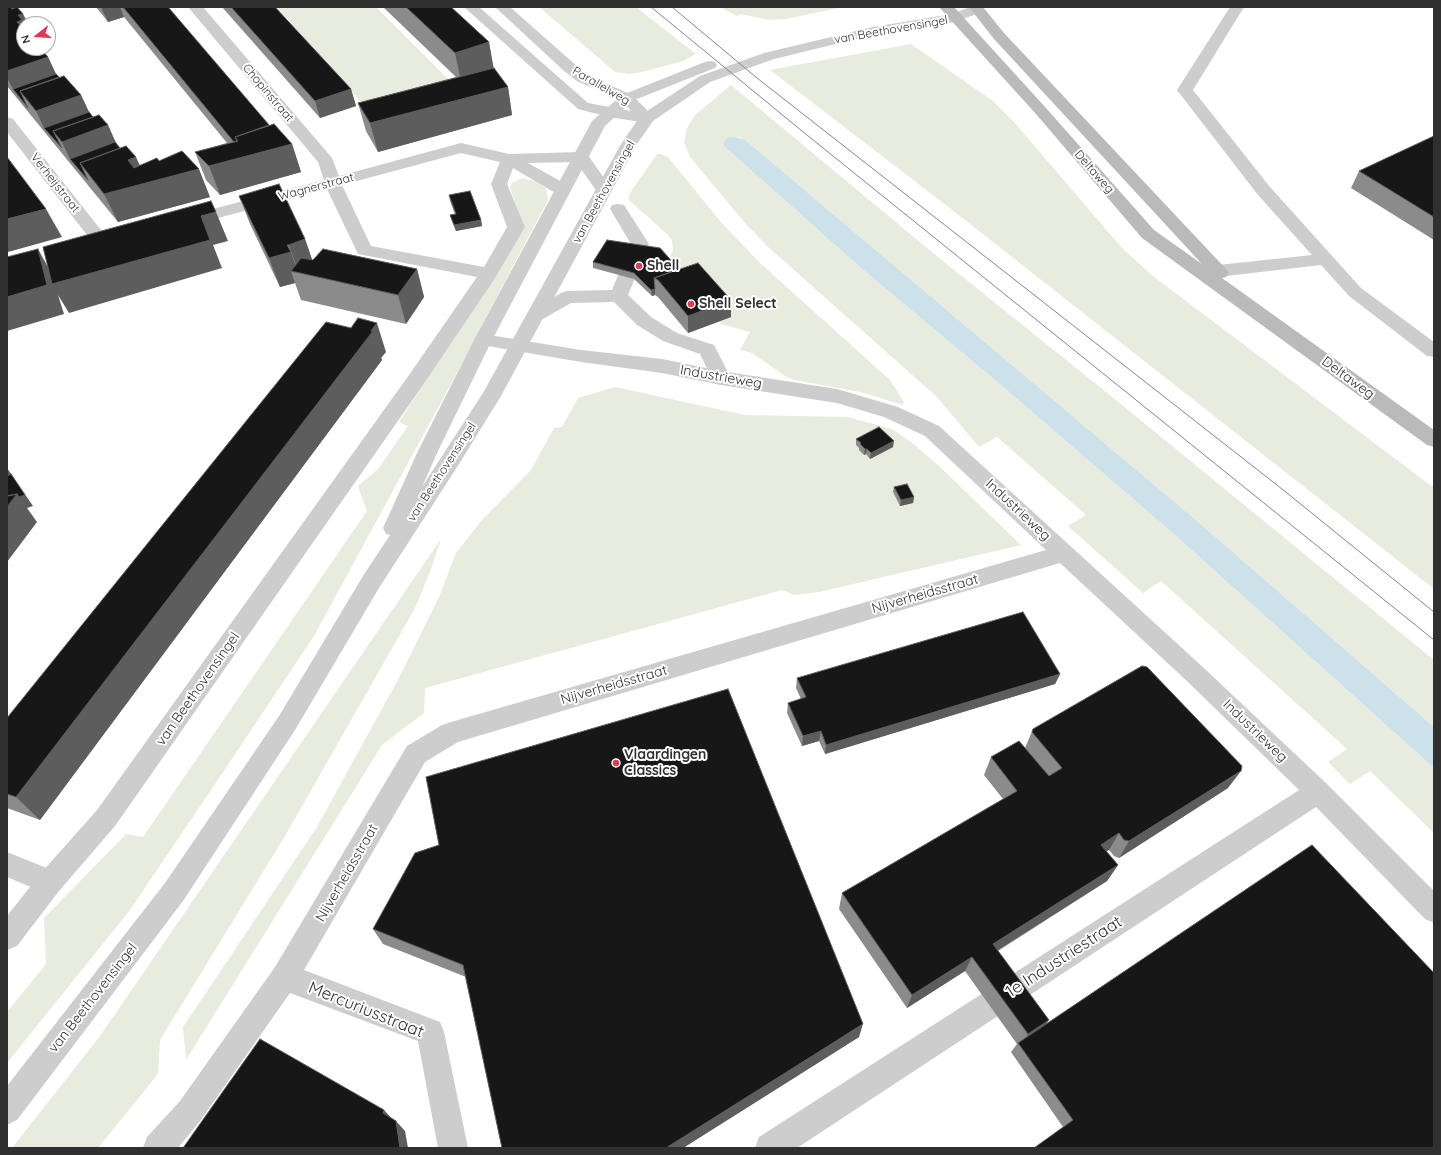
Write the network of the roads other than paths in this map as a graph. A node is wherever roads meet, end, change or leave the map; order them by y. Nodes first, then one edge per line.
1 (195, 7) edge
2 (471, 7) edge
3 (502, 7) edge
4 (1237, 7) edge
5 (976, 8) edge
6 (953, 11) edge
7 (905, 12) dead end
8 (626, 98) junction
9 (610, 112) junction
10 (647, 118) junction
11 (7, 122) edge
12 (581, 157) junction
13 (509, 159) junction
14 (333, 183) junction
15 (604, 189) junction
16 (563, 190) junction
17 (618, 209) dead end
18 (172, 226) edge
19 (103, 244) edge
20 (1325, 259) junction
21 (1218, 271) junction
22 (489, 274) junction
23 (619, 296) junction
24 (536, 315) junction
25 (1261, 315) junction
26 (482, 340) junction
27 (519, 346) junction
28 (1434, 351) edge
29 (721, 378) junction
30 (1434, 440) edge
31 (1064, 553) junction
32 (370, 582) junction
33 (1318, 792) junction
34 (7, 864) edge
35 (50, 882) junction
36 (1434, 910) edge
37 (7, 938) edge
38 (285, 977) junction
39 (7, 1110) edge
40 (158, 1148) edge
41 (453, 1148) edge
42 (770, 1148) edge

1 - 14 street, Chopinstraat
2 - 9 street, Parallelweg
3 - 8 street, Parallelweg
4 - 20 street
5 - 6 street, van Beethovensingel
5 - 21 main road, Deltaweg
6 - 10 street, van Beethovensingel
6 - 25 main road, Deltaweg
7 - 8 street, van Beethovensingel
8 - 9 street, van Beethovensingel
8 - 10 street, Parallelweg
9 - 10 street, Parallelweg
9 - 12 street, van Beethovensingel
10 - 15 street, van Beethovensingel
11 - 19 street, Verheijstraat
12 - 13 street
12 - 15 street
12 - 16 street, van Beethovensingel
13 - 14 street, Wagnerstraat
13 - 16 street
13 - 22 street, van Beethovensingel
14 - 18 street, Wagnerstraat
14 - 22 street
15 - 24 street, van Beethovensingel
16 - 26 street, van Beethovensingel
17 - 23 street
20 - 21 street
20 - 28 street
21 - 25 main road, Deltaweg
22 - 35 street, van Beethovensingel
23 - 24 street
23 - 29 street
24 - 27 street, van Beethovensingel
25 - 30 main road, Deltaweg
26 - 27 street, Industrieweg
26 - 32 street, van Beethovensingel
27 - 29 street, Industrieweg
27 - 32 street, van Beethovensingel
29 - 31 street, Industrieweg
31 - 33 street, Industrieweg
31 - 38 street, Nijverheidsstraat
32 - 39 street, van Beethovensingel
33 - 36 street, Industrieweg
33 - 42 street, 1e Industriestraat
34 - 35 street
35 - 37 street, van Beethovensingel
38 - 40 street, Nijverheidsstraat
38 - 41 street, Mercuriusstraat

